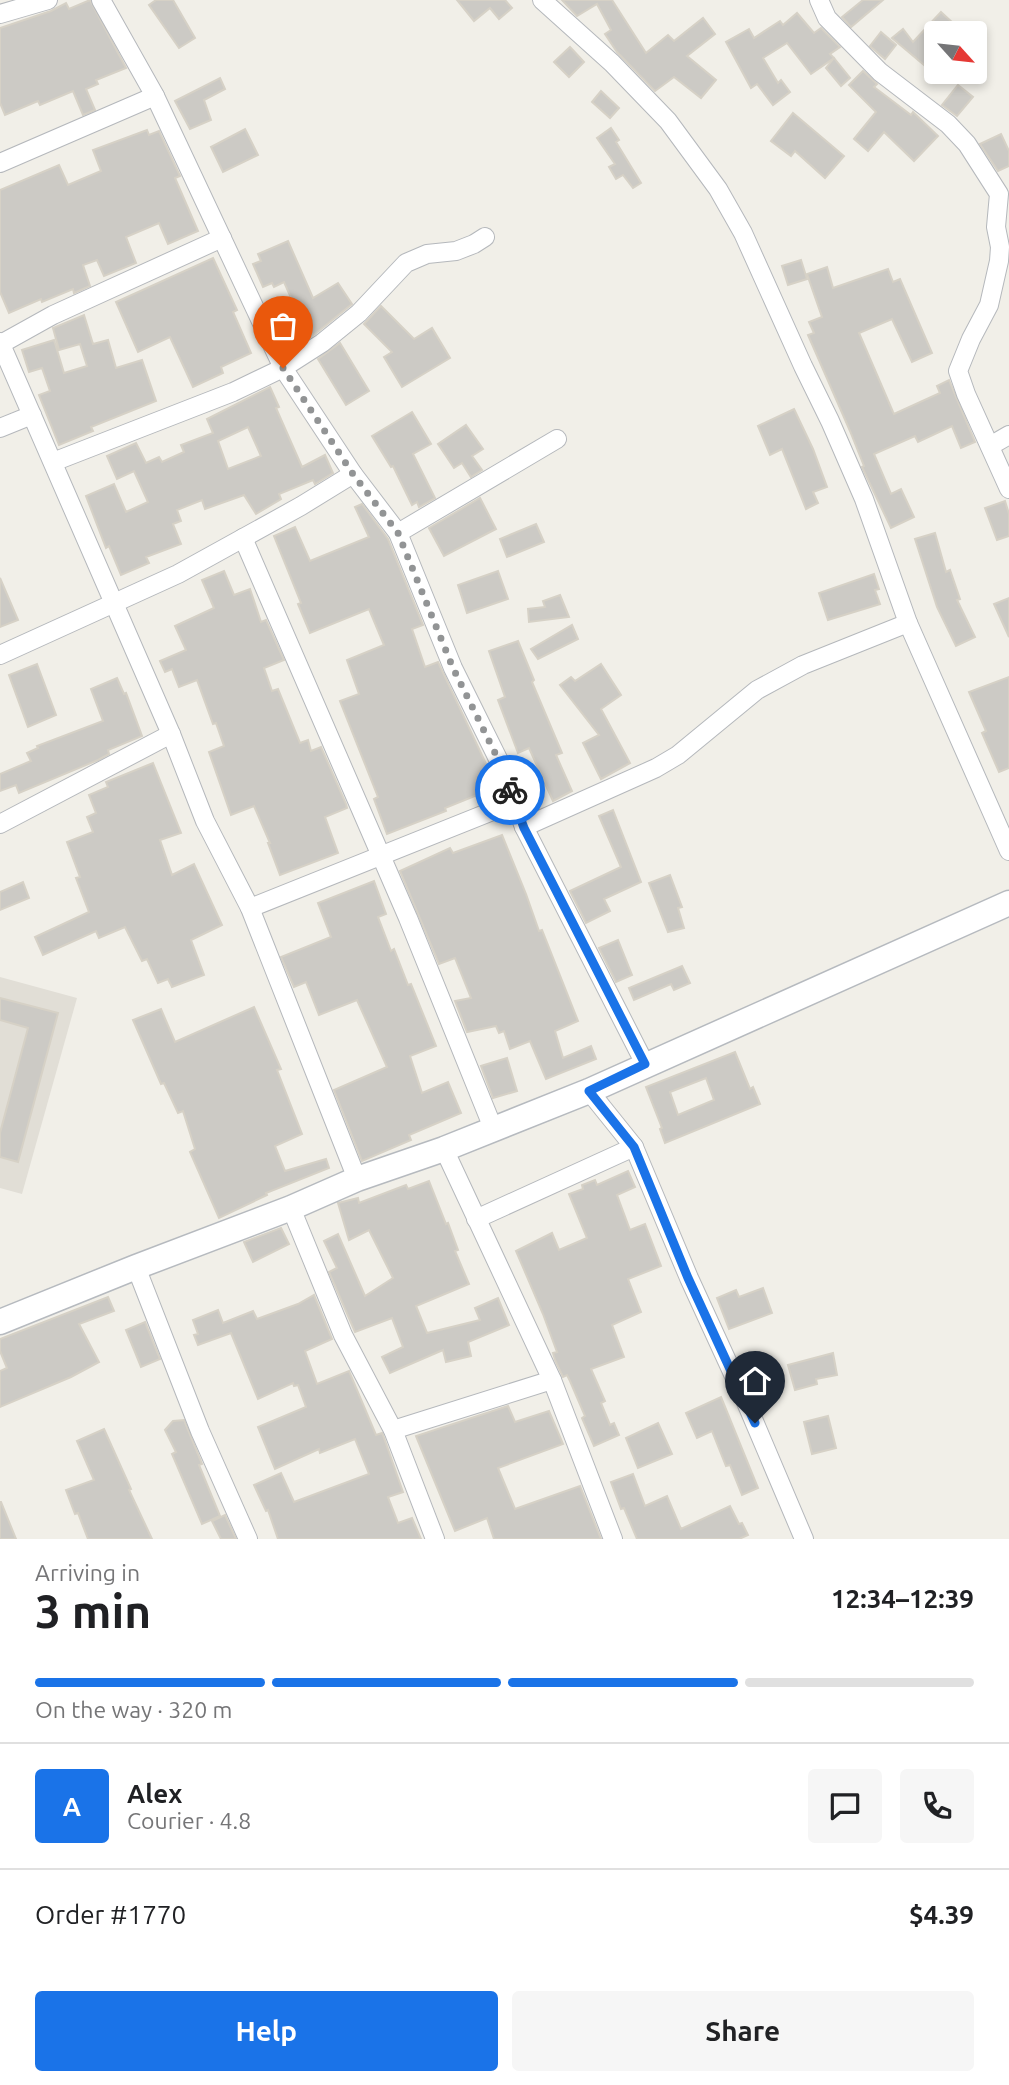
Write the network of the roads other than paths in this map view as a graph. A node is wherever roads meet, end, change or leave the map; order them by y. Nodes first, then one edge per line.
1 (48, 0) edge
2 (101, 0) edge
3 (542, 0) edge
4 (819, 0) edge
5 (0, 14) edge
6 (155, 96) junction
7 (0, 163) edge
8 (485, 237) dead end
9 (222, 238) junction
10 (0, 343) edge
11 (283, 368) junction
12 (32, 415) junction
13 (0, 428) edge
14 (1009, 435) edge
15 (557, 439) dead end
16 (989, 446) junction
17 (53, 463) junction
18 (353, 474) junction
19 (1009, 489) edge
20 (398, 533) junction
21 (243, 538) junction
22 (112, 603) junction
23 (908, 623) junction
24 (0, 655) edge
25 (171, 734) junction
26 (515, 802) junction
27 (0, 824) edge
28 (524, 828) junction
29 (1009, 851) edge
30 (382, 856) junction
31 (1009, 903) edge
32 (250, 908) junction
33 (645, 1064) junction
34 (589, 1091) junction
35 (493, 1128) junction
36 (634, 1147) junction
37 (444, 1149) junction
38 (356, 1179) junction
39 (291, 1208) junction
40 (476, 1219) junction
41 (136, 1267) junction
42 (0, 1322) edge
43 (552, 1380) junction
44 (393, 1430) junction
45 (248, 1539) edge
46 (435, 1539) edge
47 (613, 1539) edge
48 (804, 1539) edge

1 - 5 street
2 - 6 street
3 - 23 street
4 - 16 street
6 - 7 street
6 - 9 street
8 - 11 street
9 - 10 street
9 - 11 street
10 - 12 street
11 - 17 street
11 - 18 street
12 - 13 street
12 - 17 street
14 - 16 street
15 - 20 street
16 - 19 street
17 - 22 street
18 - 20 street
18 - 21 street
20 - 26 street
21 - 22 street
21 - 30 street
22 - 24 street
22 - 25 street
23 - 28 street
23 - 29 street
25 - 27 street
25 - 32 street
26 - 28 street
26 - 30 street
28 - 33 street
30 - 32 street
30 - 35 street
31 - 33 street
32 - 38 street
33 - 34 street
34 - 35 street
34 - 36 street
35 - 37 street
36 - 40 street
36 - 48 street
37 - 38 street
37 - 40 street
38 - 39 street
39 - 41 street
39 - 44 street
40 - 43 street
41 - 42 street
41 - 45 street
43 - 44 street
43 - 47 street
44 - 46 street

